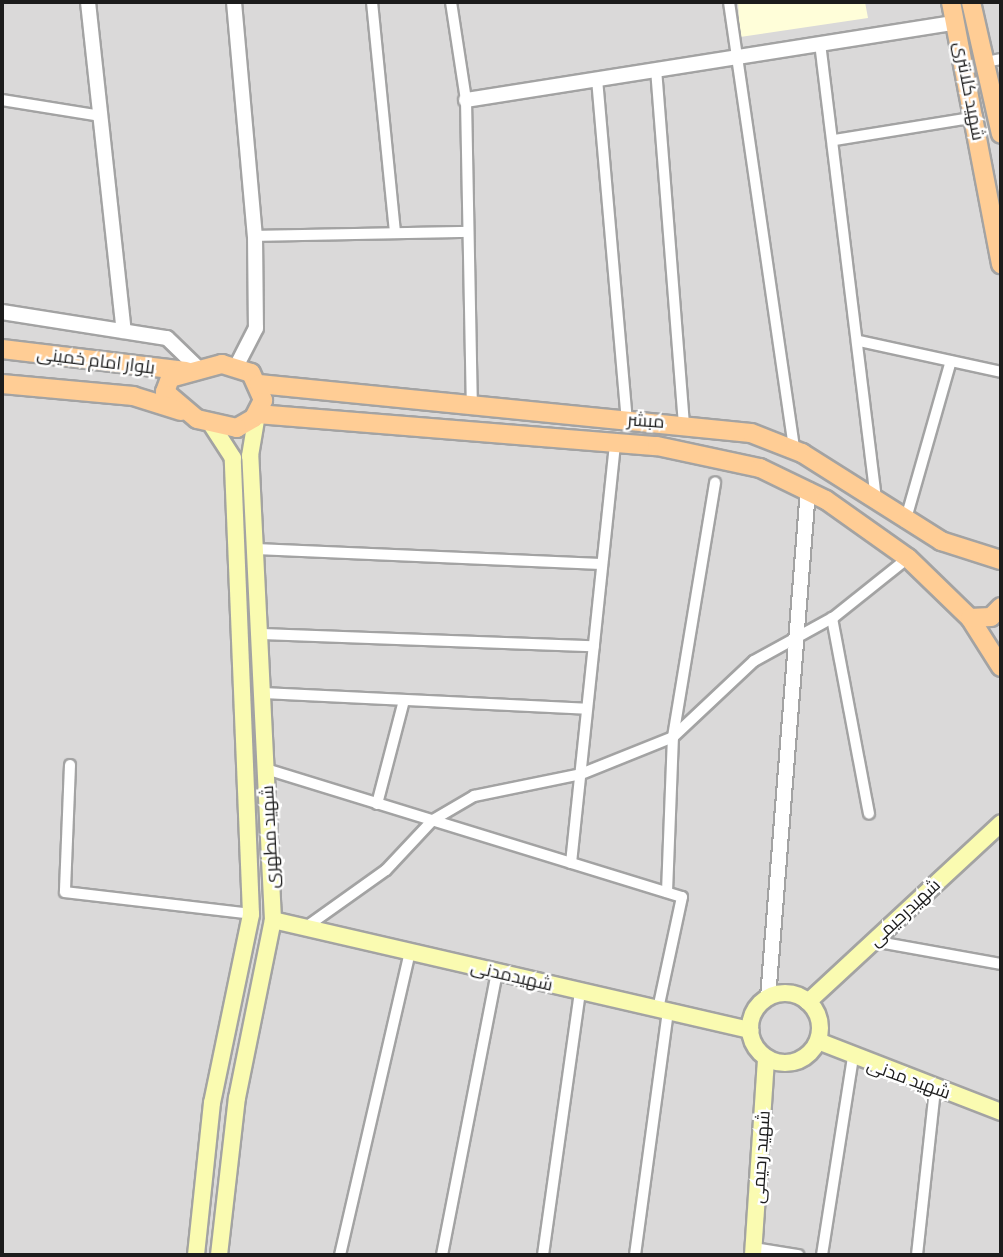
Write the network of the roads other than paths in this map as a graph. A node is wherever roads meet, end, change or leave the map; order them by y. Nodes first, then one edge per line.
1 (88, 2) edge
2 (234, 2) edge
3 (372, 2) edge
4 (452, 2) edge
5 (729, 2) edge
6 (951, 2) edge
7 (971, 2) edge
8 (956, 22) junction
9 (820, 43) junction
10 (734, 57) junction
11 (994, 60) edge
12 (656, 69) junction
13 (597, 79) junction
14 (2, 100) edge
15 (466, 100) junction
16 (101, 116) junction
17 (976, 117) junction
18 (1001, 134) edge
19 (835, 140) junction
20 (468, 232) junction
21 (395, 233) junction
22 (255, 236) junction
23 (1001, 264) edge
24 (2, 312) edge
25 (124, 331) junction
26 (859, 341) junction
27 (2, 349) edge
28 (951, 361) junction
29 (237, 365) junction
30 (194, 370) junction
31 (1001, 372) edge
32 (2, 384) edge
33 (259, 384) junction
34 (472, 407) junction
35 (191, 414) junction
36 (257, 414) junction
37 (627, 419) junction
38 (684, 422) junction
39 (211, 424) junction
40 (615, 443) junction
41 (794, 450) junction
42 (715, 482) dead end
43 (808, 490) junction
44 (876, 502) junction
45 (905, 522) junction
46 (255, 549) junction
47 (908, 558) junction
48 (994, 558) edge
49 (602, 564) junction
50 (1001, 574) edge
51 (1001, 607) edge
52 (831, 618) junction
53 (970, 618) junction
54 (260, 634) junction
55 (796, 640) junction
56 (594, 646) junction
57 (1001, 667) edge
58 (263, 693) junction
59 (404, 700) junction
60 (587, 709) junction
61 (673, 737) junction
62 (70, 765) dead end
63 (266, 769) junction
64 (580, 774) junction
65 (377, 804) junction
66 (869, 814) dead end
67 (433, 820) junction
68 (1001, 823) edge
69 (571, 863) junction
70 (667, 892) junction
71 (251, 914) junction
72 (273, 920) junction
73 (306, 927) junction
74 (873, 941) junction
75 (410, 951) junction
76 (1001, 964) edge
77 (497, 972) junction
78 (580, 991) junction
79 (768, 998) junction
80 (808, 1002) junction
81 (663, 1010) junction
82 (750, 1030) junction
83 (818, 1041) junction
84 (766, 1058) junction
85 (853, 1058) junction
86 (935, 1088) junction
87 (1001, 1112) edge
88 (753, 1252) edge
89 (196, 1255) edge
90 (219, 1255) edge
91 (340, 1255) edge
92 (442, 1255) edge
93 (543, 1255) edge
94 (635, 1255) edge
95 (798, 1255) edge
96 (822, 1255) edge
97 (917, 1255) edge

1 - 16 street
2 - 22 street
3 - 21 street
4 - 15 street
5 - 10 street
6 - 8 main road, شهید کلانتری
7 - 11 main road, شهید کلانتری
8 - 9 street
8 - 17 main road, شهید کلانتری
9 - 10 street
9 - 19 street
10 - 12 street
10 - 41 street
11 - 18 main road, شهید کلانتری
12 - 13 street
12 - 38 street
13 - 15 street
13 - 37 street
14 - 16 street
15 - 20 street
16 - 25 street
17 - 19 street
17 - 23 main road, شهید کلانتری
19 - 26 street
20 - 21 street
20 - 34 street
21 - 22 street
22 - 29 street
24 - 25 street
25 - 30 street
26 - 28 street
26 - 44 street
27 - 30 main road, بلوار امام خمینی
28 - 31 street
28 - 45 street
29 - 30 main road, بلوار امام خمینی
29 - 33 main road
30 - 35 main road
32 - 35 main road, بلوار امام خمینی
33 - 34 main road, مبشر
33 - 36 main road
34 - 37 main road, مبشر
35 - 39 main road
36 - 39 main road
36 - 40 main road
36 - 46 main road, شهید مطهری
37 - 38 main road, مبشر
38 - 41 main road, مبشر
39 - 71 main road, شهید مطهری
40 - 43 main road
40 - 49 street
41 - 44 main road, مبشر
42 - 61 street
43 - 47 main road
43 - 55 street
44 - 45 main road, مبشر
45 - 48 main road, مبشر
46 - 49 street
46 - 54 main road, شهید مطهری
47 - 52 street
47 - 53 main road
48 - 50 main road
49 - 56 street
51 - 53 main road
52 - 55 street
52 - 66 street
53 - 57 main road
54 - 56 street
54 - 58 main road, شهید مطهری
55 - 61 street
55 - 79 street
56 - 60 street
58 - 59 street
58 - 63 main road, شهید مطهری
59 - 60 street
59 - 65 street
60 - 64 street
61 - 64 street
61 - 70 street
62 - 71 street
63 - 65 street
63 - 72 main road, شهید مطهری
64 - 67 street
64 - 69 street
65 - 67 street
67 - 69 street
67 - 73 street
68 - 74 main road, شهیدرحیمی
69 - 70 street
70 - 81 street
71 - 72 street
71 - 89 main road, شهید مطهری
72 - 73 main road, شهیدمدنی
72 - 90 main road, شهید مطهری
73 - 75 main road, شهیدمدنی
74 - 76 street
74 - 80 main road, شهیدرحیمی
75 - 77 main road, شهیدمدنی
75 - 91 street
77 - 78 main road, شهیدمدنی
77 - 92 street
78 - 81 main road, شهیدمدنی
78 - 93 street
79 - 80 main road
79 - 82 main road
80 - 83 main road
81 - 82 main road, شهیدمدنی
81 - 94 street
82 - 84 main road
83 - 84 main road
83 - 85 main road, شهید مدنی
84 - 88 main road, شهید رحیمی
85 - 86 main road, شهید مدنی
85 - 96 street
86 - 87 main road, شهید مدنی
86 - 97 street
88 - 95 street

